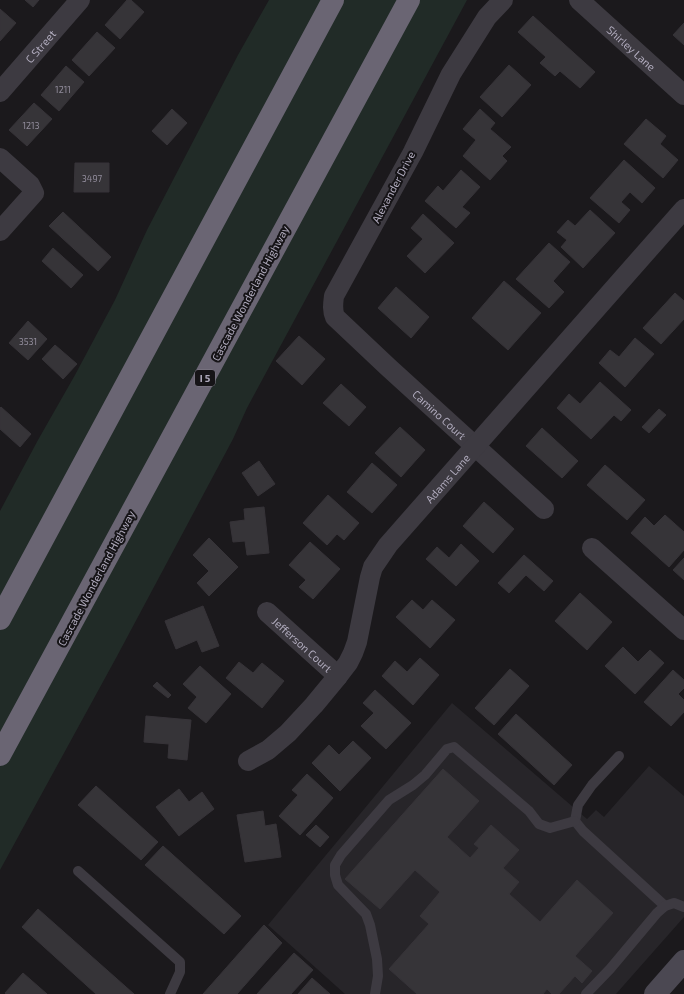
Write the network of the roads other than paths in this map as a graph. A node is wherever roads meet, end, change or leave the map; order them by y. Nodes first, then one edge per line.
1 (80, 0) edge
2 (333, 0) edge
3 (409, 0) edge
4 (503, 0) edge
5 (579, 0) edge
6 (0, 92) edge
7 (684, 95) edge
8 (0, 158) edge
9 (684, 209) edge
10 (0, 231) edge
11 (388, 367) joint
12 (475, 446) junction
13 (544, 509) dead end
14 (592, 548) dead end
15 (267, 612) dead end
16 (0, 619) edge
17 (684, 630) edge
18 (338, 676) junction
19 (0, 755) edge
20 (619, 756) dead end
21 (248, 761) dead end
22 (575, 821) junction
23 (78, 871) dead end
24 (665, 906) junction
25 (684, 907) edge
26 (684, 962) edge
27 (170, 994) edge
28 (376, 994) edge
29 (586, 994) edge
30 (655, 994) edge

1 - 6 street, C Street
2 - 16 highway
3 - 19 highway, Cascade Wonderland Highway / I 5
4 - 11 street, Alexander Drive
5 - 7 street, Shirley Lane
8 - 10 street
9 - 12 street, Adams Lane
11 - 12 street, Camino Court
12 - 13 street, Camino Court
12 - 18 street, Adams Lane
14 - 17 street
15 - 18 street, Jefferson Court
18 - 21 street, Adams Lane
20 - 22 lane
22 - 24 lane
22 - 28 lane
23 - 27 lane
24 - 25 lane
24 - 29 lane
26 - 30 main road

